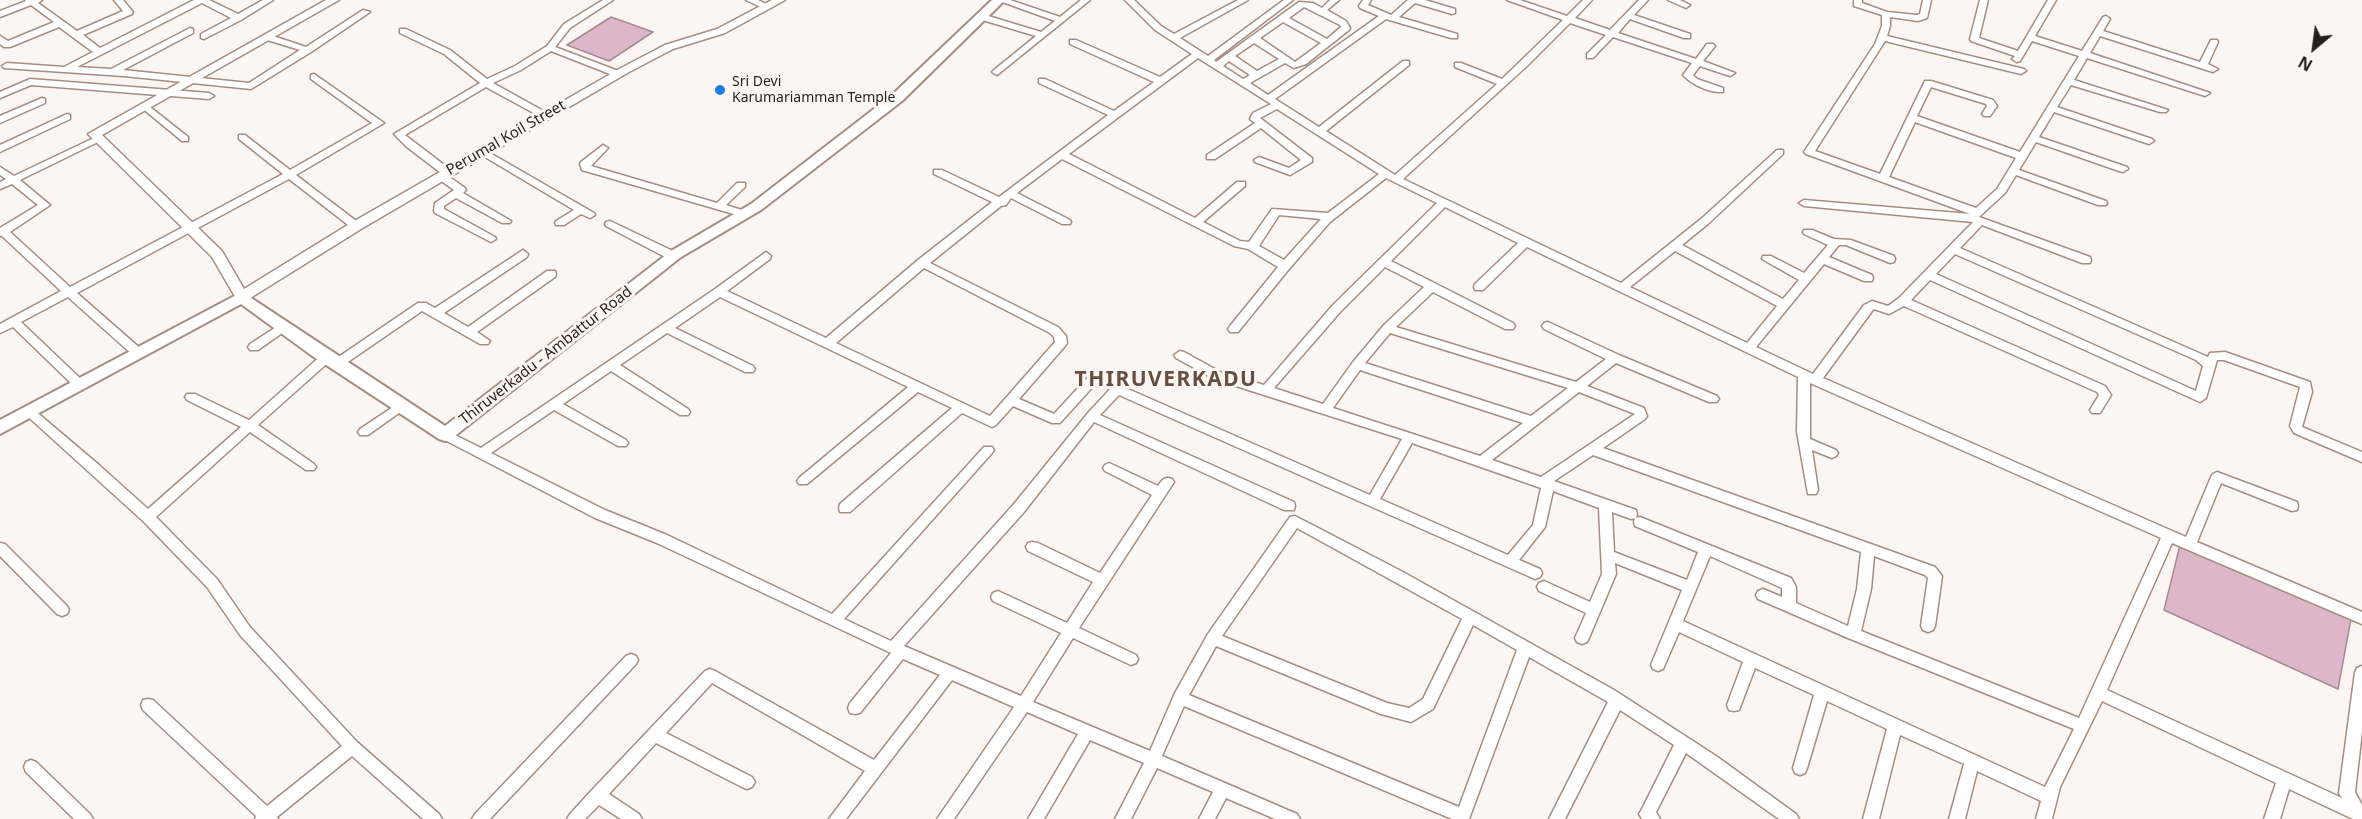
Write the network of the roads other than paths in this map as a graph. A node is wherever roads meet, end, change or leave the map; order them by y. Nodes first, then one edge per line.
1 (118, 0) edge
2 (201, 0) edge
3 (269, 0) edge
4 (334, 0) edge
5 (609, 0) edge
6 (750, 0) edge
7 (780, 0) edge
8 (1000, 0) edge
9 (1086, 0) edge
10 (1129, 0) edge
11 (1244, 0) edge
12 (1289, 0) edge
13 (1335, 0) edge
14 (1367, 0) edge
15 (1414, 0) edge
16 (1511, 0) edge
17 (1588, 0) edge
18 (1644, 0) edge
19 (1672, 0) edge
20 (1858, 0) edge
21 (1927, 0) edge
22 (1984, 0) edge
23 (2051, 0) edge
24 (33, 1) edge
25 (1686, 5) dead end
26 (768, 7) junction
27 (1326, 8) dead end
28 (1452, 11) dead end
29 (366, 12) dead end
30 (0, 14) edge
31 (1886, 14) junction
32 (982, 16) junction
33 (1629, 16) junction
34 (1389, 17) junction
35 (238, 18) junction
36 (1283, 18) junction
37 (2106, 19) dead end
38 (1061, 20) junction
39 (1568, 20) junction
40 (60, 23) junction
41 (190, 31) dead end
42 (403, 31) dead end
43 (2098, 32) junction
44 (1612, 34) junction
45 (76, 35) junction
46 (1042, 35) junction
47 (204, 36) dead end
48 (1454, 36) dead end
49 (1687, 36) dead end
50 (267, 37) junction
51 (1173, 38) junction
52 (1882, 38) junction
53 (0, 39) edge
54 (1255, 39) junction
55 (2036, 39) dead end
56 (1073, 42) dead end
57 (2214, 42) dead end
58 (1328, 43) junction
59 (1710, 46) dead end
60 (550, 48) junction
61 (308, 50) junction
62 (99, 52) junction
63 (2019, 54) junction
64 (2084, 55) junction
65 (1590, 56) dead end
66 (1230, 57) junction
67 (1285, 60) junction
68 (1207, 61) junction
69 (1697, 62) junction
70 (1406, 63) dead end
71 (1458, 65) dead end
72 (7, 66) dead end
73 (65, 70) junction
74 (112, 72) junction
75 (997, 72) dead end
76 (1730, 73) dead end
77 (618, 74) junction
78 (1257, 75) junction
79 (314, 77) dead end
80 (189, 81) junction
81 (1042, 81) dead end
82 (1160, 81) junction
83 (2068, 81) junction
84 (486, 83) junction
85 (1242, 83) junction
86 (1503, 83) junction
87 (1720, 90) dead end
88 (169, 92) junction
89 (2205, 93) dead end
90 (0, 96) edge
91 (209, 96) dead end
92 (42, 101) dead end
93 (1273, 102) junction
94 (145, 106) junction
95 (2051, 108) junction
96 (2163, 110) dead end
97 (1987, 114) dead end
98 (544, 115) junction
99 (1115, 115) junction
100 (67, 117) dead end
101 (1911, 117) junction
102 (0, 120) edge
103 (1260, 124) junction
104 (389, 128) junction
105 (1319, 132) junction
106 (242, 136) dead end
107 (2033, 138) junction
108 (185, 139) dead end
109 (99, 140) junction
110 (2150, 141) dead end
111 (603, 148) dead end
112 (0, 149) edge
113 (483, 152) junction
114 (1780, 152) dead end
115 (1063, 155) junction
116 (2021, 156) junction
117 (1211, 157) dead end
118 (1259, 160) dead end
119 (2123, 169) dead end
120 (0, 170) edge
121 (2013, 171) junction
122 (938, 172) dead end
123 (290, 174) junction
124 (444, 174) junction
125 (1390, 177) junction
126 (1883, 178) junction
127 (13, 180) junction
128 (1241, 184) dead end
129 (0, 186) edge
130 (741, 186) dead end
131 (456, 194) junction
132 (1012, 195) junction
133 (1002, 203) junction
134 (1443, 203) junction
135 (1804, 203) dead end
136 (2102, 203) dead end
137 (719, 207) junction
138 (744, 214) junction
139 (1329, 217) junction
140 (1976, 217) junction
141 (506, 221) dead end
142 (1066, 222) dead end
143 (560, 223) dead end
144 (1196, 223) junction
145 (610, 224) dead end
146 (356, 226) junction
147 (187, 228) junction
148 (1, 232) edge
149 (1808, 232) dead end
150 (491, 239) dead end
151 (1525, 242) junction
152 (1834, 243) junction
153 (1251, 246) junction
154 (1675, 246) junction
155 (1953, 249) junction
156 (523, 254) dead end
157 (673, 256) junction
158 (766, 256) dead end
159 (1821, 258) junction
160 (1767, 259) dead end
161 (1890, 259) dead end
162 (2086, 260) dead end
163 (1383, 262) junction
164 (922, 263) junction
165 (1285, 266) junction
166 (551, 274) dead end
167 (1929, 275) junction
168 (1805, 278) junction
169 (1868, 278) dead end
170 (1431, 287) junction
171 (1479, 287) dead end
172 (1622, 288) junction
173 (71, 292) junction
174 (719, 292) junction
175 (242, 297) junction
176 (1904, 302) junction
177 (1783, 304) junction
178 (436, 313) junction
179 (14, 322) junction
180 (1509, 326) dead end
181 (1548, 326) dead end
182 (281, 328) junction
183 (666, 328) junction
184 (1388, 328) junction
185 (0, 329) edge
186 (1234, 329) dead end
187 (469, 332) junction
188 (484, 341) dead end
189 (828, 344) junction
190 (254, 347) dead end
191 (1749, 348) junction
192 (138, 353) junction
193 (1180, 355) dead end
194 (1615, 358) junction
195 (333, 360) junction
196 (611, 365) junction
197 (1357, 365) junction
198 (2209, 365) junction
199 (749, 369) dead end
200 (1810, 378) junction
201 (1093, 379) dead end
202 (80, 385) junction
203 (917, 386) junction
204 (1577, 387) junction
205 (1266, 390) junction
206 (191, 397) dead end
207 (1011, 399) junction
208 (1713, 399) dead end
209 (554, 404) junction
210 (402, 405) junction
211 (961, 407) junction
212 (1325, 410) junction
213 (2096, 410) dead end
214 (684, 412) dead end
215 (30, 413) junction
216 (1092, 416) junction
217 (1531, 421) junction
218 (1, 426) edge
219 (250, 426) junction
220 (364, 432) dead end
221 (445, 435) junction
222 (1409, 437) junction
223 (1804, 442) junction
224 (622, 443) dead end
225 (988, 450) dead end
226 (1591, 450) junction
227 (482, 453) junction
228 (1832, 453) dead end
229 (2362, 457) edge
230 (1482, 461) junction
231 (310, 467) dead end
232 (1108, 468) dead end
233 (803, 482) dead end
234 (1545, 484) junction
235 (1812, 490) dead end
236 (1373, 501) junction
237 (1605, 505) junction
238 (2292, 506) dead end
239 (1289, 507) dead end
240 (845, 508) dead end
241 (148, 517) junction
242 (2169, 536) junction
243 (2189, 545) junction
244 (1033, 547) dead end
245 (0, 548) edge
246 (1706, 549) junction
247 (1868, 550) junction
248 (1608, 555) junction
249 (1510, 562) junction
250 (1535, 573) dead end
251 (1102, 580) junction
252 (1544, 587) dead end
253 (1691, 587) junction
254 (1763, 595) dead end
255 (998, 597) dead end
256 (1789, 605) junction
257 (62, 610) dead end
258 (1594, 610) junction
259 (1470, 617) junction
260 (2362, 618) edge
261 (834, 621) junction
262 (1675, 624) junction
263 (1928, 626) dead end
264 (1070, 630) junction
265 (1853, 634) junction
266 (1213, 638) junction
267 (1582, 638) dead end
268 (1525, 648) junction
269 (897, 649) junction
270 (1131, 659) dead end
271 (631, 660) dead end
272 (1751, 660) junction
273 (1658, 665) dead end
274 (950, 672) junction
275 (2362, 672) edge
276 (1822, 692) junction
277 (2099, 693) junction
278 (1180, 698) junction
279 (1617, 700) junction
280 (1024, 704) junction
281 (148, 705) dead end
282 (1734, 705) dead end
283 (855, 708) dead end
284 (1894, 726) junction
285 (2083, 726) junction
286 (1088, 730) junction
287 (654, 734) junction
288 (1683, 743) junction
289 (352, 747) junction
290 (1155, 758) junction
291 (1972, 761) junction
292 (31, 767) dead end
293 (1800, 768) dead end
294 (876, 769) junction
295 (2285, 779) junction
296 (747, 782) dead end
297 (1223, 788) junction
298 (597, 795) junction
299 (2050, 797) junction
300 (2361, 814) edge
301 (1466, 817) edge
302 (267, 818) edge
303 (85, 819) edge
304 (434, 819) edge
305 (480, 819) edge
306 (575, 819) edge
307 (634, 819) edge
308 (837, 819) edge
309 (945, 819) edge
310 (1036, 819) edge
311 (1124, 819) edge
312 (1207, 819) edge
313 (1292, 819) edge
314 (1557, 819) edge
315 (1652, 819) edge
316 (1791, 819) edge
317 (1871, 819) edge
318 (1957, 819) edge
319 (2044, 819) edge
320 (2272, 819) edge

1 - 45 street
2 - 35 street
2 - 62 street
3 - 35 street
4 - 50 street
5 - 60 street
6 - 26 street
7 - 26 street, Perumal Koil Street
8 - 32 main road, Thiruverkadu - Ambattur Road
8 - 38 street
9 - 38 street
10 - 51 street
11 - 51 street
12 - 68 street
13 - 27 street
14 - 34 street
15 - 28 street
15 - 34 street
16 - 39 street
17 - 39 street
18 - 33 street
19 - 25 street
20 - 31 street
21 - 31 street
22 - 63 street
23 - 63 street
24 - 30 street
24 - 40 street
26 - 77 street, Perumal Koil Street
29 - 61 street
31 - 52 street
32 - 46 street
32 - 138 main road, Thiruverkadu - Ambattur Road
33 - 44 street
33 - 49 street
34 - 48 street
34 - 93 street
35 - 47 street
36 - 54 street
36 - 58 street
36 - 58 street
37 - 43 street
38 - 46 street
39 - 44 street
39 - 86 street
40 - 45 street
40 - 53 street
41 - 74 street
42 - 84 street
43 - 57 street
43 - 64 street
44 - 65 street
44 - 69 street
45 - 62 street
46 - 75 street
50 - 61 street
50 - 80 street
51 - 68 street
52 - 63 street
52 - 126 street
54 - 66 street
54 - 67 street
55 - 64 street
56 - 82 street
58 - 67 street
59 - 69 street
60 - 77 street
60 - 84 street
61 - 80 street
62 - 73 street
64 - 83 street
64 - 89 street
66 - 68 street
66 - 78 street
67 - 78 street
68 - 82 street
68 - 85 street
69 - 76 street
69 - 87 street
70 - 105 street
71 - 86 street
72 - 73 street
73 - 74 street
74 - 80 street
77 - 98 street, Perumal Koil Street
78 - 85 street
79 - 104 street
80 - 88 street
81 - 99 street
82 - 99 street
83 - 95 street
83 - 96 street
84 - 98 street
84 - 104 street
85 - 93 street
86 - 125 street
88 - 90 street
88 - 91 street
88 - 94 street
92 - 102 street
93 - 103 street
93 - 105 street
94 - 108 street
94 - 109 street
95 - 107 street
95 - 110 street
97 - 101 street
98 - 113 street, Perumal Koil Street
99 - 115 street
100 - 112 street
101 - 116 street
101 - 126 street
103 - 117 street
103 - 118 street
104 - 123 street
104 - 124 street
105 - 125 street
106 - 123 street
107 - 116 street
107 - 119 street
109 - 127 street
109 - 147 street
111 - 137 street
113 - 124 street, Perumal Koil Street
113 - 143 street
114 - 154 street
115 - 132 street
115 - 144 street
116 - 121 street
120 - 127 street
121 - 136 street
121 - 140 street
122 - 133 street
123 - 146 street
123 - 147 street
124 - 131 street
124 - 146 street, Perumal Koil Street
125 - 134 street
125 - 139 street
126 - 140 street
127 - 129 street
127 - 148 street
128 - 144 street
130 - 137 street
131 - 141 street
131 - 150 street
132 - 133 street
132 - 142 street
133 - 164 street
134 - 151 street
134 - 163 street
135 - 140 street
137 - 138 street
138 - 157 main road, Thiruverkadu - Ambattur Road
139 - 153 street
139 - 165 street
140 - 155 street
140 - 162 street
144 - 153 street
145 - 157 street
146 - 175 street, Perumal Koil Street
147 - 173 street
147 - 175 street
148 - 173 street
149 - 152 street
151 - 171 street
151 - 172 street
152 - 159 street
152 - 161 street
153 - 165 street
154 - 172 street
154 - 177 street
155 - 167 street
155 - 198 street
156 - 178 street
157 - 221 main road, Thiruverkadu - Ambattur Road
158 - 174 street
159 - 168 street
159 - 169 street
160 - 168 street
163 - 170 street
163 - 205 street
164 - 189 street
164 - 207 street
165 - 186 street
166 - 187 street
167 - 176 street
167 - 198 street
168 - 177 street
170 - 180 street
170 - 184 street
172 - 191 street
173 - 179 street
173 - 192 street
174 - 183 street
174 - 189 street
175 - 182 main road, Thiruverkadu - Ambattur Road
175 - 192 main road
176 - 200 street
176 - 213 street
177 - 191 street
178 - 187 street
178 - 195 street
179 - 185 street
179 - 202 street
181 - 194 street
182 - 190 street
182 - 195 main road, Thiruverkadu - Ambattur Road
183 - 196 street
183 - 199 street
184 - 197 street
184 - 204 street
187 - 188 street
189 - 203 street
191 - 200 street
192 - 202 main road
193 - 205 street
194 - 204 street
194 - 208 street
195 - 210 main road, Thiruverkadu - Ambattur Road
195 - 219 street
196 - 209 street
196 - 214 street
197 - 212 street
197 - 217 street
198 - 229 street
200 - 223 street
200 - 242 street
201 - 207 street
202 - 215 main road
203 - 211 street
203 - 233 street
204 - 217 street
204 - 226 street
205 - 212 street
206 - 219 street
207 - 211 street
209 - 224 street
209 - 227 street
210 - 220 street
210 - 221 main road, Thiruverkadu - Ambattur Road
211 - 240 street
212 - 222 street
215 - 218 main road
215 - 241 street
216 - 236 street
216 - 239 street
216 - 269 street
217 - 230 street
219 - 231 street
219 - 241 street
221 - 227 street
222 - 230 street
222 - 236 street
223 - 228 street
223 - 235 street
225 - 261 street
226 - 234 street
226 - 247 street
227 - 261 street
230 - 234 street
232 - 251 street
234 - 237 street
234 - 249 street
236 - 249 street
237 - 246 street
237 - 248 street
238 - 243 street
241 - 289 street
242 - 243 street
242 - 277 street
243 - 260 street
244 - 251 street
245 - 257 street
246 - 253 street
246 - 256 street
247 - 263 street
247 - 265 street
248 - 253 street
248 - 258 street
249 - 250 street
251 - 264 street
252 - 258 street
253 - 262 street
254 - 256 street
255 - 264 street
256 - 265 street
258 - 267 street
259 - 266 street
259 - 266 street
259 - 268 street
261 - 269 street
262 - 272 street
262 - 273 street
264 - 270 street
264 - 280 street
265 - 285 street
266 - 278 street
268 - 279 street
268 - 301 street
269 - 274 street
269 - 283 street
271 - 305 street
272 - 276 street
272 - 282 street
274 - 280 street
274 - 294 street
275 - 300 street
276 - 284 street
276 - 293 street
277 - 285 street
277 - 295 street
278 - 290 street
278 - 301 street
279 - 288 street
279 - 314 street
280 - 286 street
280 - 309 street
281 - 302 street
284 - 291 street
284 - 317 street
285 - 299 street
286 - 290 street
286 - 310 street
287 - 294 street
287 - 296 street
287 - 298 street
288 - 315 street
288 - 316 street
289 - 302 street
289 - 304 street
290 - 297 street
290 - 311 street
291 - 299 street
291 - 318 street
292 - 303 street
294 - 308 street
295 - 300 street
295 - 320 street
297 - 312 street
297 - 313 street
298 - 306 street
298 - 307 street
299 - 319 street

